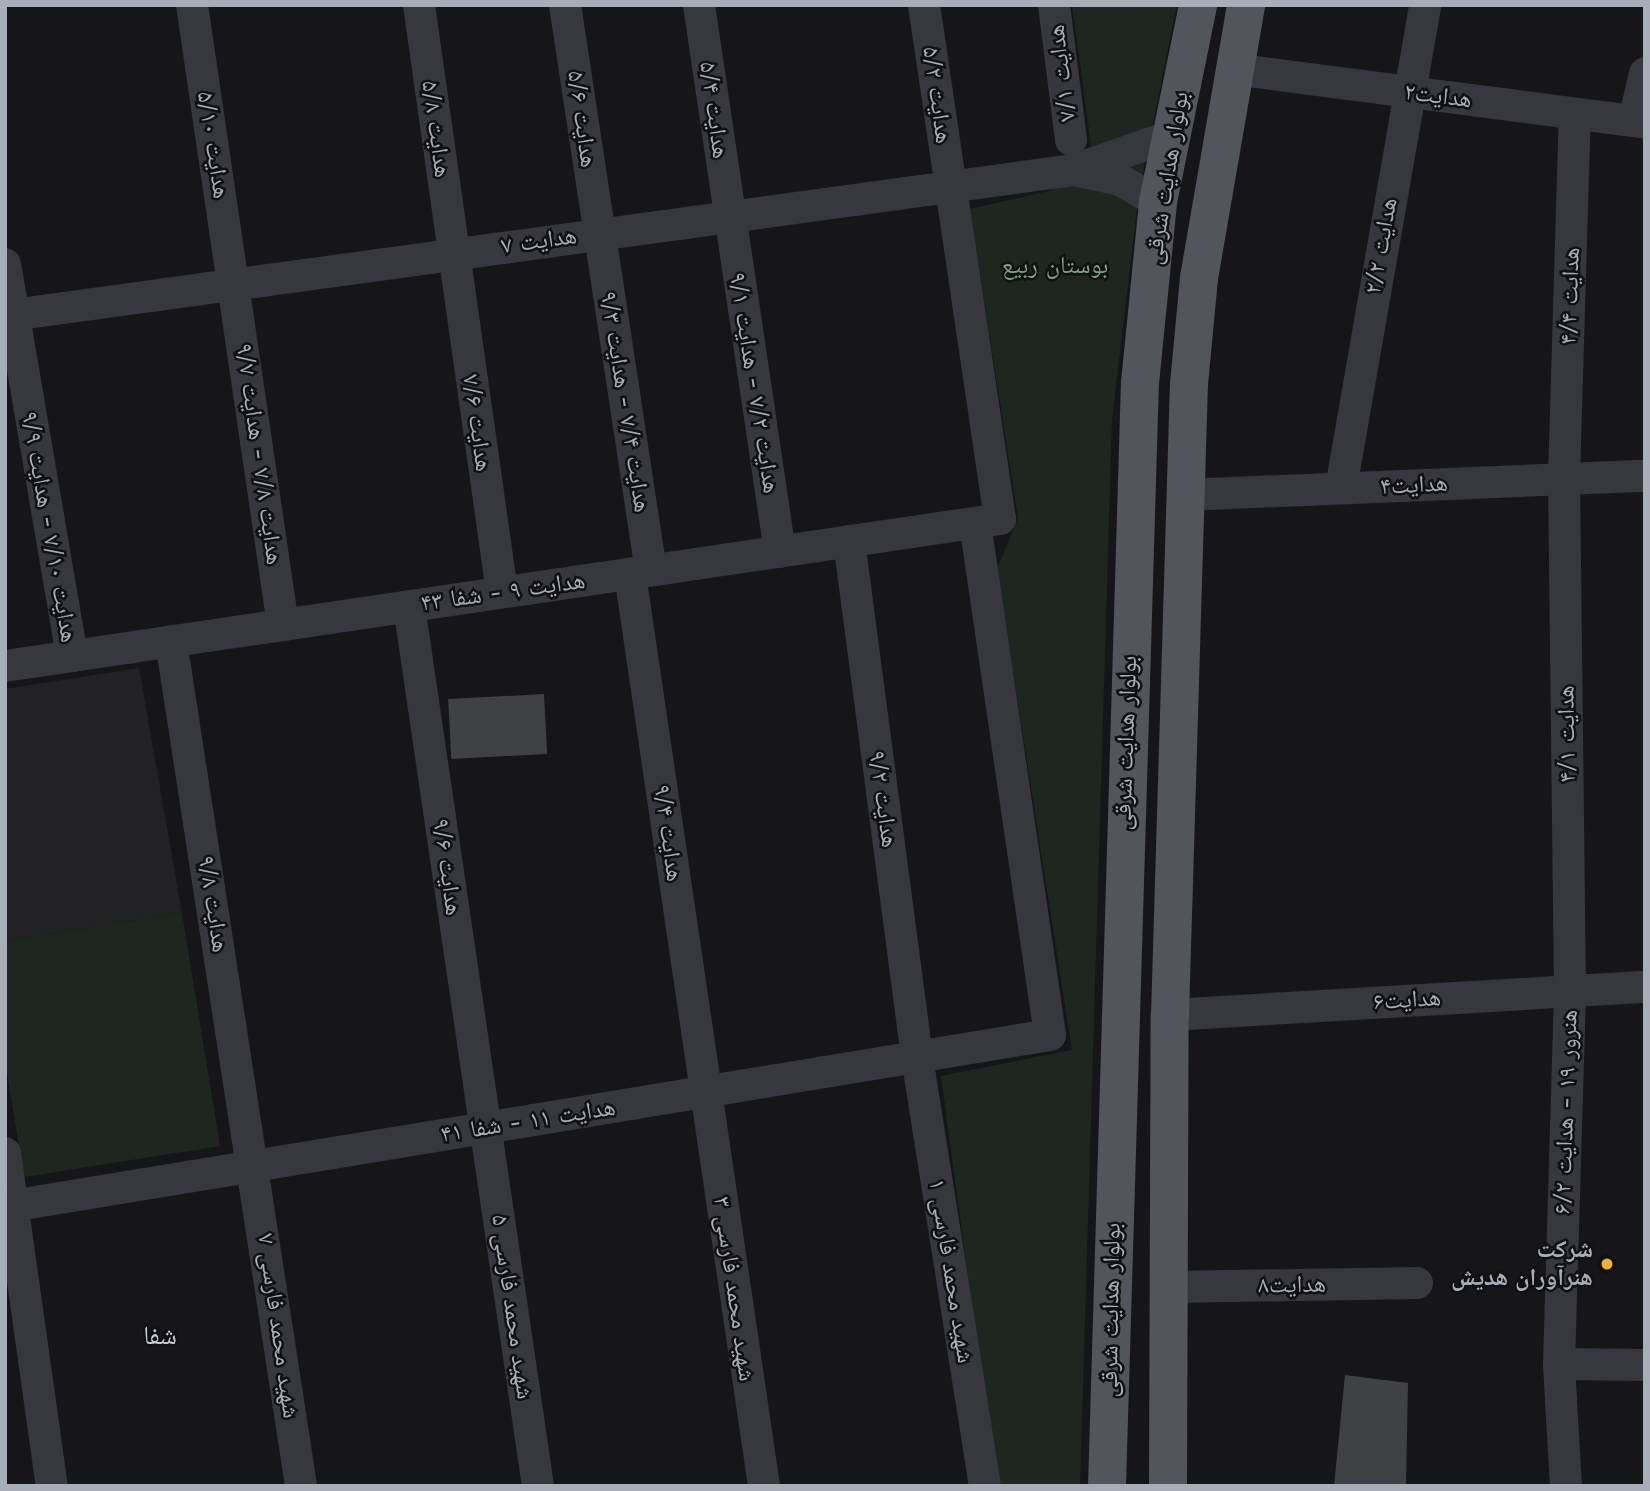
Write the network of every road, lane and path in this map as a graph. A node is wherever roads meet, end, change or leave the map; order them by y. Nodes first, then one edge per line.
1 (192, 5) edge
2 (419, 5) edge
3 (565, 5) edge
4 (699, 5) edge
5 (924, 5) edge
6 (1054, 5) edge
7 (1198, 5) edge
8 (1246, 5) edge
9 (1425, 5) edge
10 (1232, 69) junction
11 (1645, 73) edge
12 (1407, 92) junction
13 (1575, 114) junction
14 (1640, 122) edge
15 (1171, 136) junction
16 (1072, 155) junction
17 (950, 184) junction
18 (1158, 202) junction
19 (728, 215) junction
20 (598, 233) junction
21 (453, 253) junction
22 (5, 264) edge
23 (234, 284) junction
24 (9, 316) edge
25 (1645, 476) edge
26 (1564, 478) junction
27 (1341, 488) junction
28 (1184, 495) junction
29 (988, 521) junction
30 (849, 541) junction
31 (780, 552) junction
32 (640, 572) junction
33 (502, 592) junction
34 (409, 606) junction
35 (283, 625) junction
36 (172, 641) junction
37 (72, 656) junction
38 (5, 666) edge
39 (1127, 700) junction
40 (1178, 702) junction
41 (1645, 987) edge
42 (1570, 990) junction
43 (1170, 1015) junction
44 (1051, 1035) joint
45 (917, 1057) junction
46 (705, 1092) junction
47 (486, 1128) junction
48 (5, 1153) edge
49 (254, 1166) junction
50 (9, 1206) edge
51 (1417, 1283) dead end
52 (1167, 1287) junction
53 (1559, 1364) junction
54 (1645, 1365) edge
55 (985, 1485) edge
56 (52, 1486) edge
57 (301, 1486) edge
58 (538, 1486) edge
59 (764, 1486) edge
60 (1107, 1486) edge
61 (1168, 1486) edge
62 (1566, 1486) edge

1 - 23 street, هدایت ۵/۱۰
2 - 21 street, هدایت ۵/۸
3 - 20 street, هدایت ۵/۶
4 - 19 street, هدایت ۵/۴
5 - 17 street, هدایت ۵/۲
6 - 16 street, هدایت ۷/۱
7 - 15 main road, بولوار هدایت شرقی
8 - 10 main road, بولوار هدایت شرقی
9 - 12 street, هدایت ۲/۲
10 - 12 street, هدایت۲
10 - 28 main road, بولوار هدایت شرقی
11 - 14 street
12 - 13 street, هدایت۲
12 - 27 street, هدایت ۲/۲
13 - 14 street, هدایت۲
13 - 26 street, هدایت ۴/۴
15 - 16 street, هدایت ۷
15 - 18 main road, بولوار هدایت شرقی
16 - 17 street, هدایت ۷
16 - 18 street, هدایت ۷
17 - 19 street, هدایت ۷
17 - 29 street, هدایت ۵/۲
18 - 39 main road, بولوار هدایت شرقی
19 - 20 street, هدایت ۷
19 - 31 street, هدایت ۷/۲ - هدایت ۹/۱
20 - 21 street, هدایت ۷
20 - 32 street, هدایت ۷/۴ - هدایت ۹/۳
21 - 23 street, هدایت ۷
21 - 33 street, هدایت ۷/۶
22 - 24 street, هدایت ۷/۱۰ - هدایت ۹/۹
23 - 24 street, هدایت ۷
23 - 35 street, هدایت ۷/۸ - هدایت ۹/۷
24 - 37 street, هدایت ۷/۱۰ - هدایت ۹/۹
25 - 26 street, هدایت۴
26 - 27 street, هدایت۴
26 - 42 street, هدایت ۴/۱
27 - 28 street, هدایت۴
28 - 40 main road, بولوار هدایت شرقی
29 - 30 street, هدایت ۹ - شفا ۴۳
29 - 44 street, هدایت ۵/۲
30 - 31 street, هدایت ۹ - شفا ۴۳
30 - 45 street, هدایت ۹/۲
31 - 32 street, هدایت ۹ - شفا ۴۳
32 - 33 street, هدایت ۹ - شفا ۴۳
32 - 46 street, هدایت ۹/۴
33 - 34 street, هدایت ۹ - شفا ۴۳
34 - 35 street, هدایت ۹ - شفا ۴۳
34 - 47 street, هدایت ۹/۶
35 - 36 street, هدایت ۹ - شفا ۴۳
36 - 37 street, هدایت ۹ - شفا ۴۳
36 - 49 street, هدایت ۹/۸
37 - 38 street, هدایت ۹ - شفا ۴۳
39 - 40 main road
39 - 60 main road, بولوار هدایت شرقی
40 - 43 main road, بولوار هدایت شرقی
41 - 42 street, هدایت۶
42 - 43 street, هدایت۶
42 - 53 street, هنرور ۱۹ - هدایت ۶/۲
43 - 52 main road, بولوار هدایت شرقی
44 - 45 street, هدایت ۱۱ - شفا ۴۱
45 - 46 street, هدایت ۱۱ - شفا ۴۱
45 - 55 street, شهید محمد فارسی ۱
46 - 47 street, هدایت ۱۱ - شفا ۴۱
46 - 59 street, شهید محمد فارسی ۳
47 - 49 street, هدایت ۱۱ - شفا ۴۱
47 - 58 street, شهید محمد فارسی ۵
48 - 50 street
49 - 50 street, هدایت ۱۱ - شفا ۴۱
49 - 57 street, شهید محمد فارسی ۷
50 - 56 street
51 - 52 street, هدایت۸
52 - 61 main road, بولوار هدایت شرقی
53 - 54 street
53 - 62 street, هنرور ۱۹ - هدایت ۶/۲

